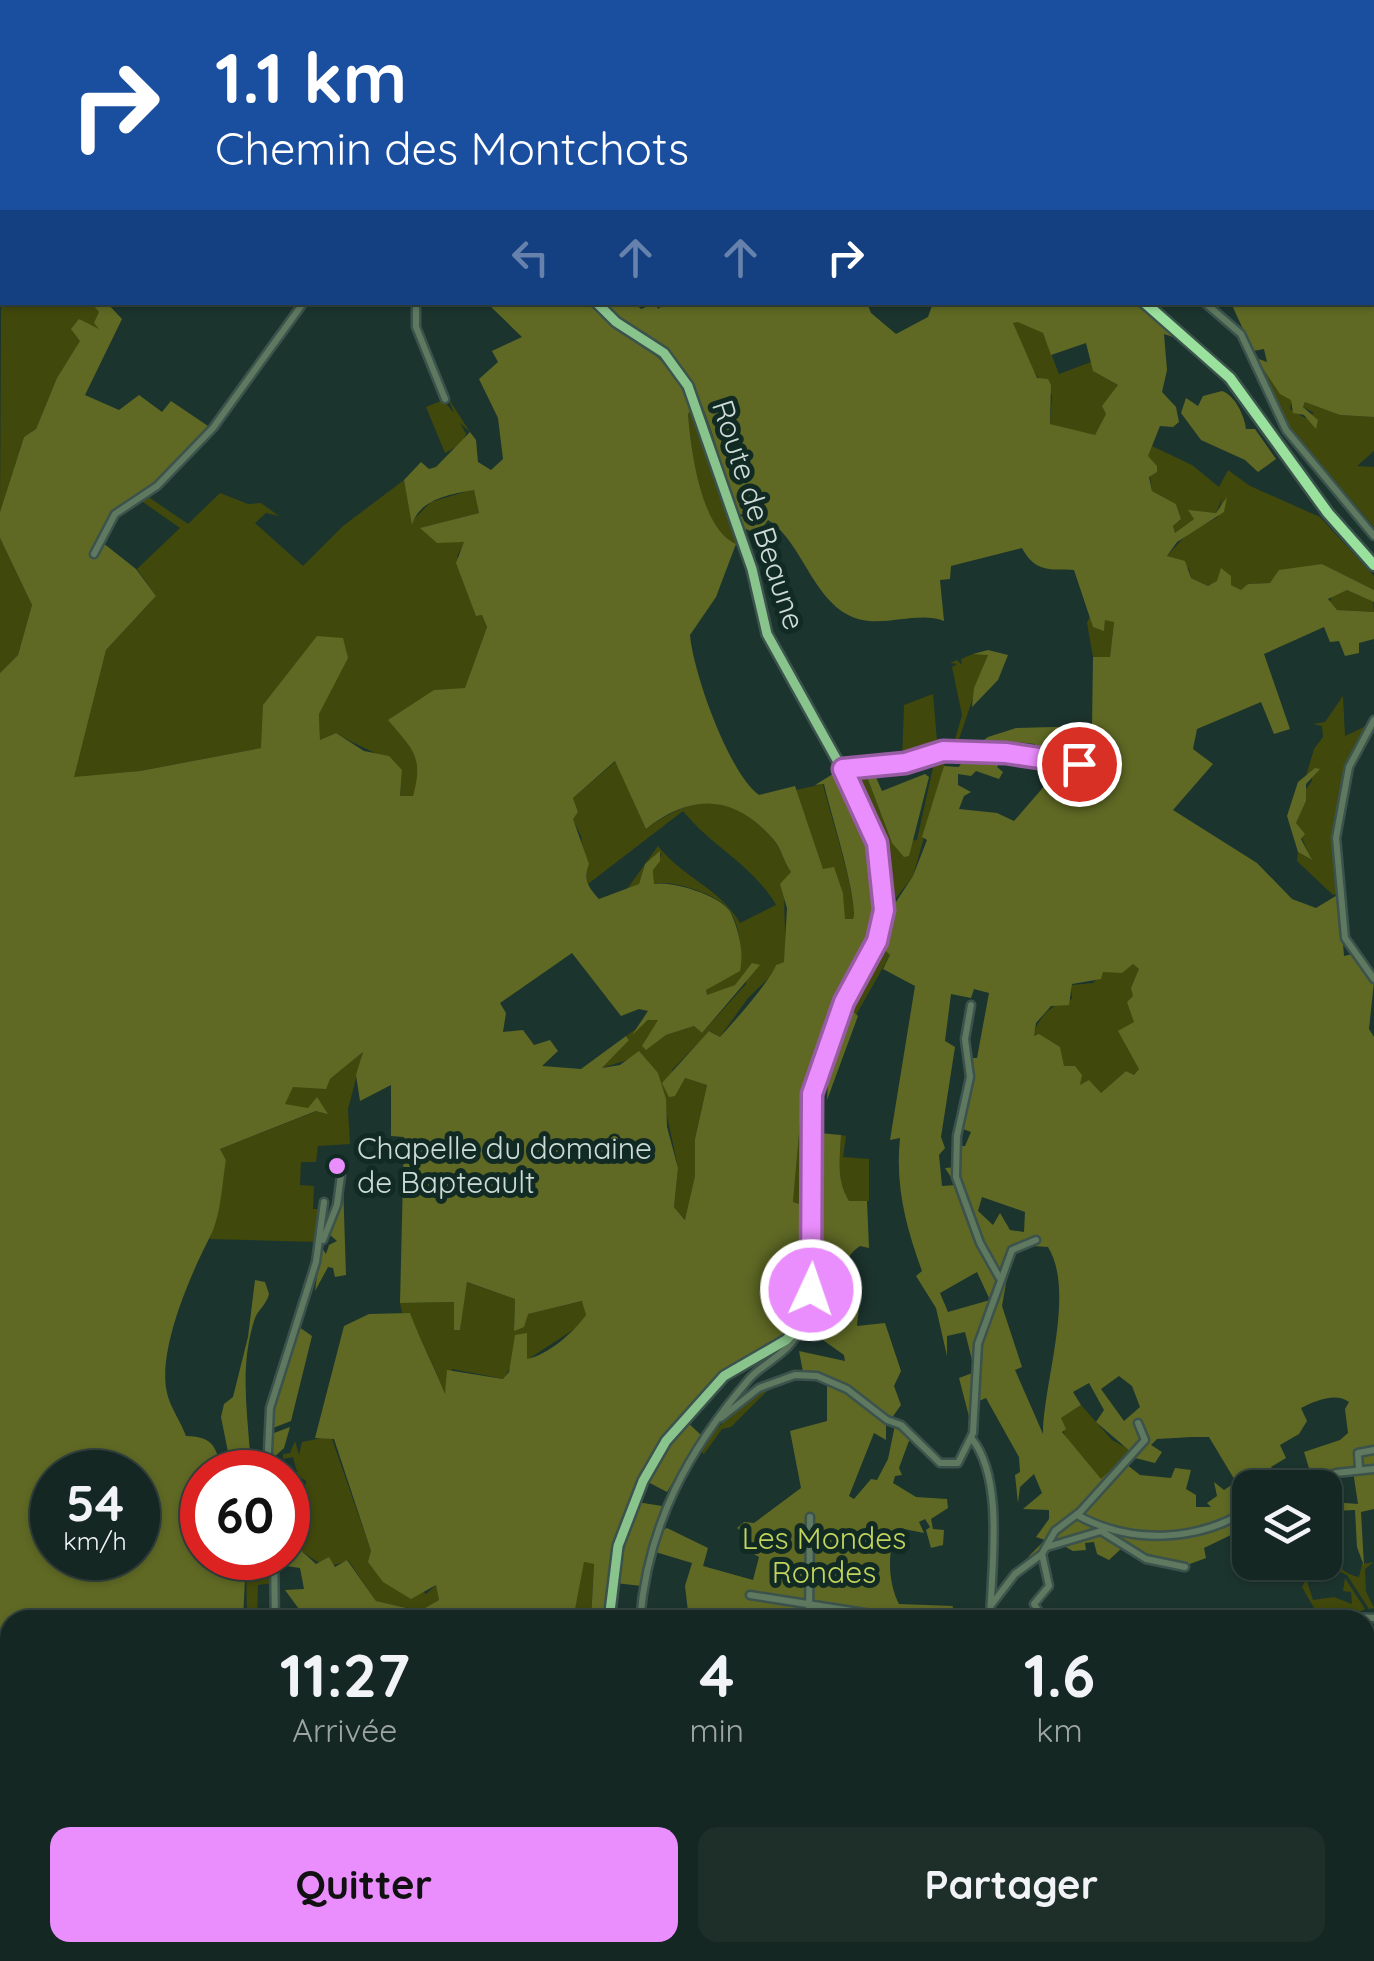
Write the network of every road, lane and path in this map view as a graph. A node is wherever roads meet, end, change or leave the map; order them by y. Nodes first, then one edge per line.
1 (302, 305) edge
2 (416, 305) edge
3 (599, 305) edge
4 (1147, 305) edge
5 (1157, 305) edge
6 (1207, 305) edge
7 (445, 399) dead end
8 (1374, 536) edge
9 (94, 554) dead end
10 (1374, 558) edge
11 (1374, 565) edge
12 (1374, 720) edge
13 (843, 769) junction
14 (1092, 771) dead end
15 (1374, 979) edge
16 (971, 1005) dead end
17 (341, 1176) dead end
18 (324, 1202) dead end
19 (1036, 1240) dead end
20 (320, 1245) junction
21 (1000, 1278) junction
22 (799, 1330) junction
23 (721, 1418) junction
24 (1138, 1423) dead end
25 (973, 1436) junction
26 (268, 1450) edge
27 (1374, 1450) edge
28 (1359, 1468) junction
29 (1374, 1469) edge
30 (1342, 1471) edge
31 (1077, 1515) junction
32 (810, 1517) dead end
33 (1232, 1520) edge
34 (1110, 1528) junction
35 (1101, 1531) junction
36 (1044, 1551) junction
37 (1184, 1567) dead end
38 (275, 1580) edge
39 (750, 1595) dead end
40 (809, 1604) junction
41 (992, 1604) junction
42 (276, 1610) edge
43 (611, 1610) edge
44 (641, 1610) edge
45 (809, 1610) edge
46 (846, 1610) edge
47 (991, 1610) edge
48 (1036, 1610) edge

1 - 9 street
2 - 7 street
3 - 13 main road, Route de Beaune
4 - 11 highway
5 - 10 highway
6 - 8 street
12 - 15 street
13 - 14 street
13 - 22 main road, Route de Beaune
16 - 21 street
17 - 20 street
18 - 20 street
19 - 21 street
20 - 26 street
21 - 25 street
22 - 23 street
22 - 43 main road
23 - 25 street
23 - 44 street
24 - 31 street
25 - 41 street
27 - 28 street
28 - 29 street
28 - 30 street
31 - 34 street
31 - 36 street
32 - 40 street
33 - 34 street
34 - 35 street
35 - 36 street
35 - 37 street
36 - 41 street
36 - 48 street
38 - 42 street
39 - 40 street
40 - 45 street
40 - 46 street
41 - 47 street

